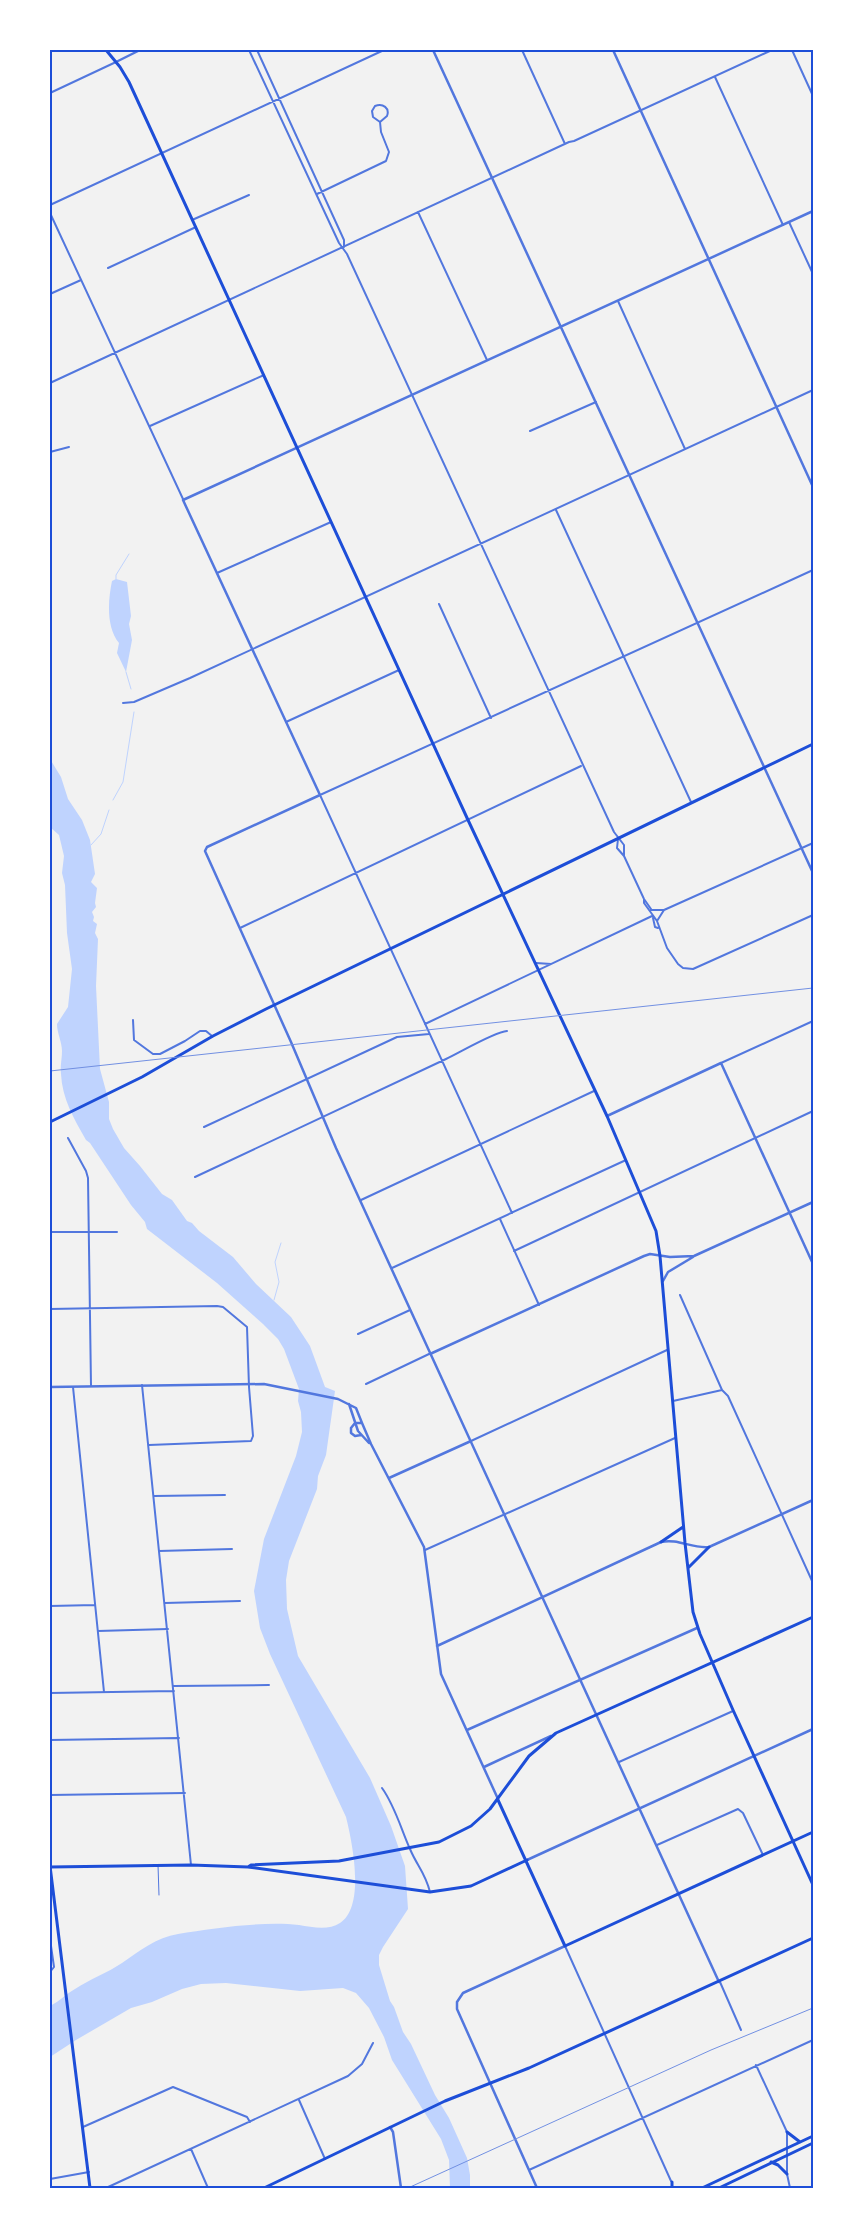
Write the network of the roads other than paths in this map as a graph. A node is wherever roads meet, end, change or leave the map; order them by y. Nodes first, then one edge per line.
1 (106, 50) edge
2 (140, 50) edge
3 (249, 50) edge
4 (257, 50) edge
5 (384, 50) edge
6 (433, 50) edge
7 (522, 50) edge
8 (613, 50) edge
9 (772, 50) edge
10 (792, 50) edge
11 (116, 62) junction
12 (715, 77) junction
13 (50, 93) edge
14 (813, 96) edge
15 (279, 99) junction
16 (274, 102) junction
17 (642, 110) junction
18 (380, 122) junction
19 (565, 144) junction
20 (301, 146) junction
21 (296, 149) junction
22 (161, 153) junction
23 (492, 178) junction
24 (322, 191) junction
25 (317, 194) junction
26 (248, 195) dead end
27 (50, 205) edge
28 (813, 211) edge
29 (418, 212) junction
30 (50, 213) edge
31 (192, 220) junction
32 (789, 222) junction
33 (783, 225) junction
34 (196, 227) junction
35 (344, 247) junction
36 (709, 259) junction
37 (108, 268) dead end
38 (813, 274) edge
39 (81, 280) junction
40 (50, 294) edge
41 (229, 300) junction
42 (618, 302) junction
43 (562, 327) junction
44 (115, 353) junction
45 (488, 361) junction
46 (264, 376) junction
47 (50, 383) edge
48 (813, 390) edge
49 (412, 396) junction
50 (596, 402) junction
51 (777, 407) junction
52 (150, 426) junction
53 (530, 431) dead end
54 (69, 447) dead end
55 (297, 448) junction
56 (685, 449) junction
57 (50, 452) edge
58 (630, 475) junction
59 (813, 487) edge
60 (184, 500) junction
61 (556, 510) junction
62 (331, 522) junction
63 (480, 543) junction
64 (813, 570) edge
65 (217, 573) junction
66 (367, 597) junction
67 (439, 604) dead end
68 (698, 622) junction
69 (252, 648) junction
70 (623, 658) junction
71 (399, 670) junction
72 (549, 692) junction
73 (123, 703) dead end
74 (490, 718) junction
75 (286, 722) junction
76 (433, 744) junction
77 (813, 744) edge
78 (582, 765) junction
79 (765, 767) junction
80 (320, 795) junction
81 (691, 803) junction
82 (468, 820) junction
83 (618, 838) junction
84 (813, 843) edge
85 (802, 849) junction
86 (624, 856) junction
87 (355, 873) junction
88 (813, 873) edge
89 (503, 895) junction
90 (664, 910) junction
91 (651, 911) junction
92 (813, 915) edge
93 (653, 917) junction
94 (657, 921) junction
95 (240, 928) junction
96 (658, 928) junction
97 (391, 949) junction
98 (535, 963) junction
99 (551, 964) junction
100 (539, 971) junction
101 (274, 1005) junction
102 (133, 1020) dead end
103 (813, 1021) edge
104 (425, 1024) junction
105 (507, 1032) dead end
106 (429, 1034) junction
107 (213, 1036) junction
108 (442, 1062) junction
109 (721, 1063) junction
110 (307, 1079) junction
111 (595, 1090) junction
112 (813, 1111) edge
113 (323, 1116) junction
114 (607, 1116) junction
115 (50, 1122) edge
116 (204, 1127) dead end
117 (68, 1138) dead end
118 (755, 1138) junction
119 (479, 1145) junction
120 (626, 1160) junction
121 (195, 1177) dead end
122 (639, 1192) junction
123 (361, 1200) junction
124 (813, 1202) edge
125 (512, 1213) junction
126 (790, 1213) junction
127 (500, 1219) junction
128 (50, 1232) edge
129 (88, 1232) junction
130 (117, 1232) dead end
131 (514, 1251) junction
132 (660, 1256) junction
133 (694, 1256) junction
134 (813, 1264) edge
135 (392, 1268) junction
136 (662, 1283) junction
137 (680, 1295) dead end
138 (539, 1305) junction
139 (50, 1309) edge
140 (91, 1309) junction
141 (410, 1310) junction
142 (358, 1334) dead end
143 (668, 1350) junction
144 (430, 1354) junction
145 (249, 1383) junction
146 (366, 1384) dead end
147 (142, 1385) junction
148 (91, 1386) junction
149 (50, 1387) edge
150 (73, 1387) junction
151 (722, 1390) junction
152 (672, 1401) junction
153 (348, 1403) junction
154 (362, 1422) junction
155 (355, 1424) junction
156 (361, 1436) junction
157 (676, 1438) junction
158 (471, 1441) junction
159 (371, 1444) junction
160 (149, 1445) junction
161 (389, 1478) junction
162 (225, 1495) dead end
163 (154, 1496) junction
164 (813, 1500) edge
165 (781, 1514) junction
166 (504, 1515) junction
167 (683, 1527) junction
168 (661, 1542) junction
169 (684, 1544) junction
170 (709, 1547) junction
171 (232, 1549) dead end
172 (425, 1550) junction
173 (159, 1551) junction
174 (687, 1568) junction
175 (813, 1583) edge
176 (541, 1597) junction
177 (240, 1601) dead end
178 (165, 1603) junction
179 (96, 1605) junction
180 (50, 1606) edge
181 (813, 1617) edge
182 (697, 1628) junction
183 (168, 1629) junction
184 (98, 1631) junction
185 (437, 1646) junction
186 (713, 1663) junction
187 (580, 1680) junction
188 (269, 1685) dead end
189 (174, 1686) junction
190 (174, 1691) junction
191 (104, 1692) junction
192 (50, 1693) edge
193 (733, 1710) junction
194 (597, 1715) junction
195 (813, 1729) edge
196 (467, 1730) junction
197 (553, 1735) junction
198 (179, 1738) junction
199 (50, 1740) edge
200 (754, 1756) junction
201 (618, 1762) junction
202 (484, 1767) junction
203 (382, 1788) dead end
204 (185, 1793) junction
205 (50, 1795) edge
206 (498, 1800) junction
207 (640, 1808) junction
208 (813, 1832) edge
209 (793, 1841) junction
210 (656, 1845) junction
211 (764, 1855) junction
212 (527, 1860) junction
213 (158, 1865) junction
214 (191, 1865) junction
215 (50, 1867) edge
216 (248, 1867) junction
217 (813, 1885) edge
218 (430, 1892) junction
219 (678, 1894) junction
220 (159, 1895) dead end
221 (54, 1898) junction
222 (50, 1900) edge
223 (813, 1938) edge
224 (50, 1940) edge
225 (566, 1946) junction
226 (50, 1972) edge
227 (719, 1982) junction
228 (740, 2030) dead end
229 (606, 2032) junction
230 (813, 2040) edge
231 (372, 2043) dead end
232 (756, 2065) junction
233 (492, 2083) junction
234 (299, 2100) junction
235 (644, 2117) junction
236 (250, 2122) junction
237 (83, 2127) junction
238 (390, 2127) junction
239 (786, 2132) junction
240 (813, 2136) edge
241 (801, 2142) junction
242 (813, 2143) edge
243 (787, 2148) junction
244 (191, 2149) junction
245 (787, 2155) junction
246 (325, 2159) junction
247 (770, 2162) junction
248 (529, 2170) junction
249 (88, 2172) junction
250 (787, 2174) junction
251 (50, 2179) edge
252 (672, 2182) joint
253 (90, 2188) edge
254 (106, 2188) edge
255 (208, 2188) edge
256 (264, 2188) edge
257 (401, 2188) edge
258 (537, 2188) edge
259 (673, 2188) edge
260 (702, 2188) edge
261 (719, 2188) edge
262 (790, 2188) edge

1 - 11 main road
2 - 11 street
3 - 16 street
4 - 15 street
5 - 15 street
6 - 23 street
7 - 19 street
8 - 17 street
9 - 12 street
10 - 14 street
11 - 13 street
11 - 22 main road
12 - 17 street
12 - 33 street
15 - 16 street
15 - 20 street
16 - 21 street
16 - 22 street
17 - 19 street
17 - 36 street
18 - 18 street
18 - 24 street
19 - 23 street
20 - 21 street
20 - 24 street
21 - 25 street
22 - 27 street
22 - 31 main road
23 - 29 street
23 - 43 street
24 - 25 street
24 - 35 street
25 - 35 street
26 - 31 street
28 - 32 street
29 - 35 street
29 - 45 street
30 - 39 street
31 - 34 main road
32 - 33 street
32 - 38 street
33 - 36 street
34 - 37 street
34 - 41 main road
35 - 41 street
35 - 49 street
36 - 42 street
36 - 51 street
39 - 40 street
39 - 44 street
41 - 44 street
41 - 46 main road
42 - 43 street
42 - 56 street
43 - 45 street
43 - 50 street
44 - 47 street
44 - 52 street
45 - 49 street
46 - 52 street
46 - 55 main road
48 - 51 street
49 - 55 street
49 - 63 street
50 - 53 street
50 - 58 street
51 - 56 street
51 - 59 street
52 - 60 street
54 - 57 street
55 - 60 street
55 - 62 main road
56 - 58 street
58 - 61 street
58 - 68 street
60 - 65 street
61 - 63 street
61 - 70 street
62 - 65 street
62 - 66 main road
63 - 66 street
63 - 72 street
64 - 68 street
65 - 69 street
66 - 69 street
66 - 71 main road
67 - 74 street
68 - 70 street
68 - 79 street
69 - 73 street
69 - 75 street
70 - 72 street
70 - 81 street
71 - 75 street
71 - 76 main road
72 - 74 street
72 - 78 street
74 - 76 street
75 - 80 street
76 - 80 street
76 - 82 main road
77 - 79 main road
78 - 82 street
78 - 83 street
79 - 81 main road
79 - 85 street
80 - 87 street
80 - 95 street
81 - 83 main road
82 - 87 street
82 - 89 main road
83 - 86 street
83 - 86 street
83 - 89 main road
84 - 85 street
85 - 88 street
85 - 90 street
86 - 91 street
87 - 95 street
87 - 97 street
89 - 97 main road
89 - 98 main road
90 - 91 street
90 - 94 street
91 - 93 street
92 - 96 street
93 - 94 street
93 - 96 street
93 - 99 street
94 - 96 street
95 - 101 street
97 - 101 main road
97 - 104 street
98 - 99 street
98 - 100 main road
99 - 100 street
100 - 104 street
100 - 111 main road
101 - 107 main road
101 - 110 street
102 - 107 street
103 - 109 street
104 - 106 street
105 - 108 street
106 - 108 street
106 - 110 street
107 - 115 main road
108 - 113 street
108 - 119 street
109 - 114 street
109 - 118 street
110 - 113 street
110 - 116 street
111 - 114 main road
111 - 119 street
112 - 118 street
113 - 121 street
113 - 123 street
114 - 120 main road
117 - 129 street
118 - 122 street
118 - 126 street
119 - 123 street
119 - 125 street
120 - 122 main road
120 - 125 street
122 - 131 street
122 - 132 main road
123 - 135 street
124 - 126 street
125 - 127 street
126 - 133 street
126 - 134 street
127 - 131 street
127 - 135 street
128 - 129 street
129 - 130 street
129 - 140 street
131 - 138 street
132 - 133 street
132 - 136 main road
132 - 138 street
133 - 136 street
135 - 141 street
136 - 143 main road
137 - 151 street
138 - 144 street
139 - 140 street
140 - 145 street
140 - 148 street
141 - 142 street
141 - 144 street
143 - 152 main road
143 - 158 street
144 - 146 street
144 - 158 street
145 - 147 street
145 - 153 street
145 - 160 street
147 - 148 street
147 - 160 street
148 - 150 street
149 - 150 street
150 - 179 street
151 - 152 street
151 - 165 street
152 - 157 main road
153 - 154 street
153 - 155 street
154 - 155 street
154 - 159 street
155 - 156 street
155 - 156 street
156 - 159 street
157 - 166 street
157 - 167 main road
158 - 161 street
158 - 166 street
159 - 161 street
160 - 163 street
161 - 172 street
162 - 163 street
163 - 173 street
164 - 165 street
165 - 170 street
165 - 175 street
166 - 172 street
166 - 176 street
167 - 168 main road
167 - 169 main road
168 - 169 street
168 - 176 street
169 - 170 street
169 - 174 main road
170 - 174 main road
171 - 173 street
172 - 185 street
173 - 178 street
174 - 182 main road
176 - 185 street
176 - 187 street
177 - 178 street
178 - 183 street
179 - 180 street
179 - 184 street
181 - 186 main road
182 - 186 main road
182 - 187 street
183 - 184 street
183 - 189 street
184 - 191 street
185 - 196 street
186 - 193 main road
186 - 194 main road
187 - 194 street
187 - 196 street
188 - 189 street
189 - 190 street
190 - 191 street
190 - 198 street
191 - 192 street
193 - 200 main road
193 - 201 street
194 - 197 main road
194 - 201 street
195 - 200 street
196 - 202 street
197 - 202 street
197 - 206 main road
198 - 199 street
198 - 204 street
200 - 207 street
200 - 209 main road
201 - 207 street
202 - 206 street
203 - 218 street
204 - 205 street
204 - 214 street
206 - 212 main road
206 - 216 main road
207 - 210 street
207 - 212 street
208 - 209 main road
209 - 211 main road
209 - 217 main road
210 - 211 street
210 - 219 street
211 - 219 main road
212 - 218 main road
212 - 225 main road
213 - 214 main road
213 - 215 main road
213 - 220 lane
214 - 216 main road
215 - 221 main road
216 - 218 main road
219 - 225 main road
219 - 227 street
221 - 222 street
221 - 237 main road
223 - 227 main road
224 - 226 street
225 - 229 street
225 - 233 street
227 - 228 street
227 - 229 main road
229 - 233 main road
229 - 235 street
230 - 232 street
231 - 234 street
232 - 235 street
232 - 239 street
233 - 238 main road
233 - 248 street
234 - 236 street
234 - 246 street
235 - 248 street
235 - 252 street
236 - 237 street
236 - 244 street
237 - 249 main road
238 - 246 main road
238 - 257 street
239 - 241 main road
239 - 243 street
240 - 241 main road
241 - 243 main road
242 - 245 main road
243 - 245 street
243 - 260 main road
244 - 254 street
244 - 255 street
245 - 247 main road
245 - 250 street
246 - 256 main road
247 - 250 main road
247 - 261 main road
248 - 258 street
249 - 251 street
249 - 253 main road
250 - 262 street
252 - 259 main road

